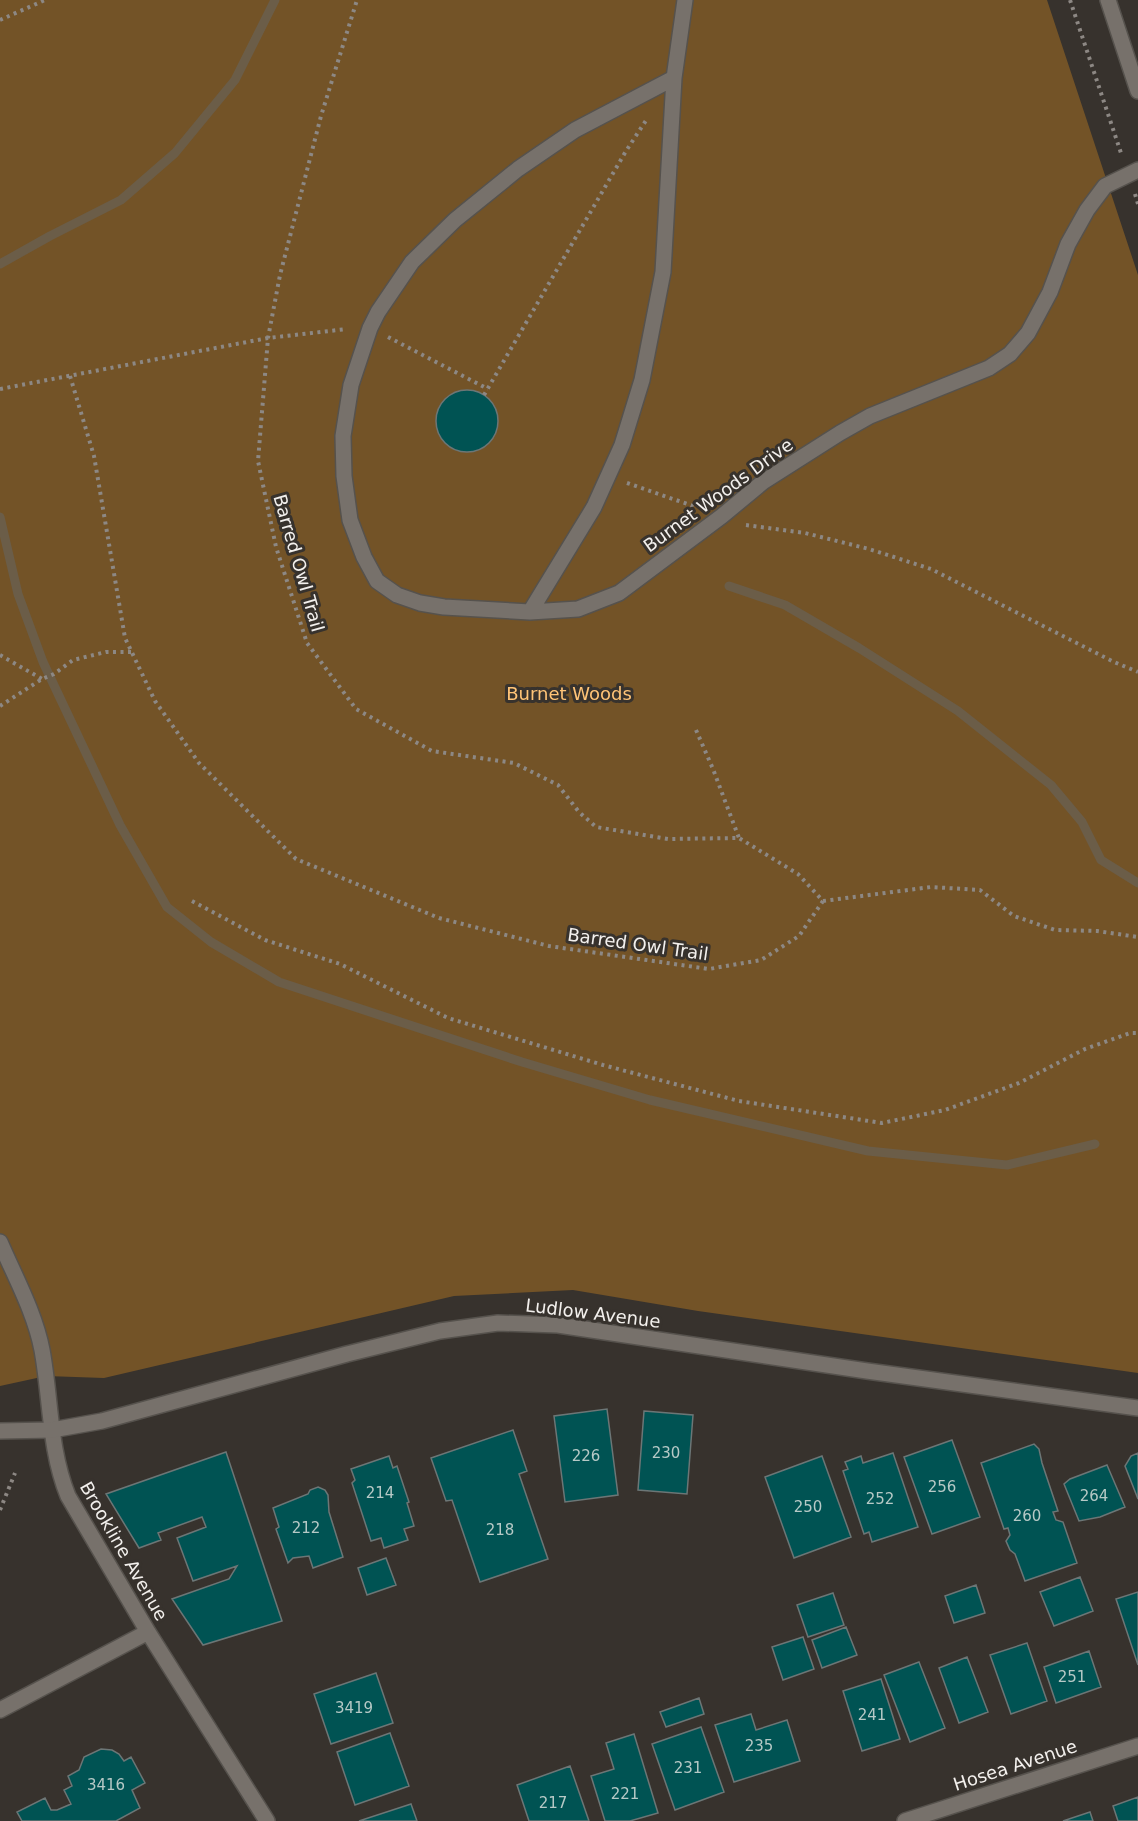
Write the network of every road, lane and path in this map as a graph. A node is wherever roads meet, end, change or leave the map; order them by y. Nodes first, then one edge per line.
1 (45, 0) edge
2 (357, 0) edge
3 (685, 0) edge
4 (1070, 0) edge
5 (1107, 0) edge
6 (0, 21) edge
7 (674, 78) junction
8 (1138, 91) edge
9 (650, 115) dead end
10 (1133, 172) edge
11 (1138, 204) edge
12 (370, 328) junction
13 (268, 338) junction
14 (70, 376) junction
15 (0, 389) edge
16 (488, 389) junction
17 (484, 395) dead end
18 (608, 477) junction
19 (722, 516) junction
20 (530, 612) junction
21 (132, 652) junction
22 (0, 655) edge
23 (1138, 672) edge
24 (42, 679) junction
25 (0, 706) edge
26 (696, 730) dead end
27 (739, 838) junction
28 (192, 901) dead end
29 (823, 901) junction
30 (1138, 936) edge
31 (1138, 1033) edge
32 (0, 1242) edge
33 (1138, 1408) edge
34 (0, 1431) edge
35 (52, 1431) junction
36 (15, 1473) dead end
37 (0, 1510) edge
38 (148, 1632) junction
39 (0, 1710) edge
40 (1138, 1746) edge
41 (267, 1821) edge
42 (905, 1821) edge

1 - 6 path
2 - 13 path, Barred Owl Trail
3 - 7 street
4 - 10 path
5 - 8 street
7 - 12 street, Burnet Woods Drive
7 - 18 street
9 - 16 path
10 - 11 path
10 - 19 street, Burnet Woods Drive
12 - 13 path
12 - 16 path
12 - 20 street, Burnet Woods Drive
13 - 14 path
13 - 27 path, Barred Owl Trail
14 - 15 path
14 - 21 path, Barred Owl Trail
16 - 17 path
18 - 19 path
18 - 20 street
19 - 20 street, Burnet Woods Drive
19 - 23 path
21 - 24 path
21 - 29 path, Barred Owl Trail
22 - 24 path
24 - 25 path
26 - 27 path
27 - 29 path
28 - 31 path
29 - 30 path
32 - 35 street, Brookline Avenue
33 - 35 street, Ludlow Avenue
34 - 35 street, Ludlow Avenue
35 - 38 street, Brookline Avenue
36 - 37 path
38 - 39 street
38 - 41 street, Brookline Avenue
40 - 42 street, Hosea Avenue

